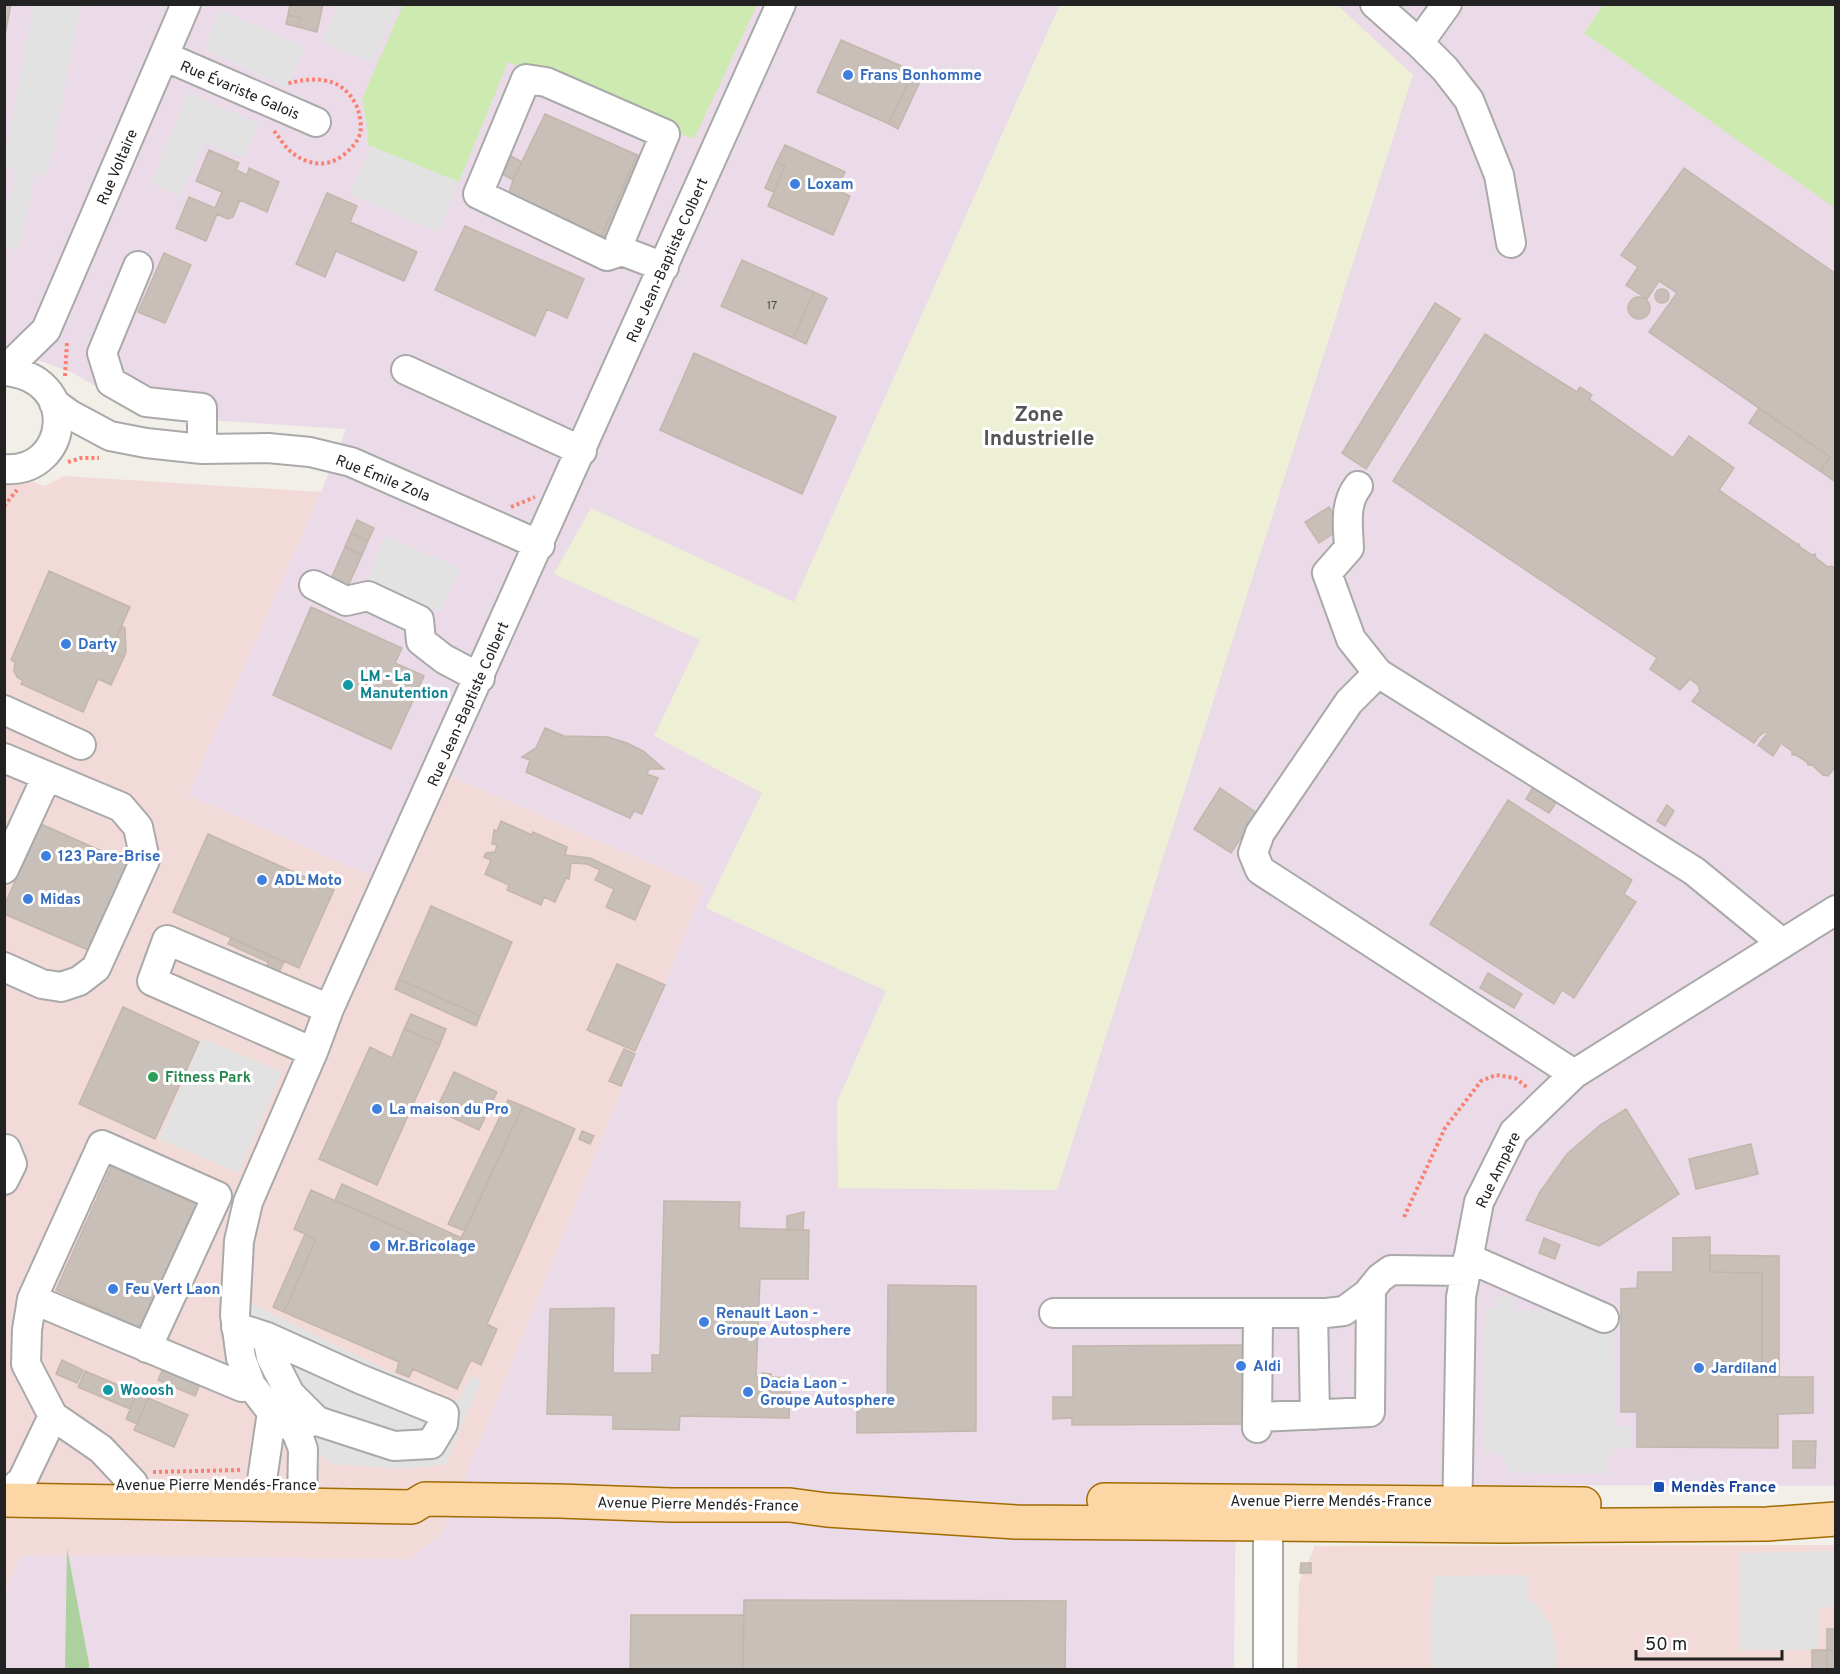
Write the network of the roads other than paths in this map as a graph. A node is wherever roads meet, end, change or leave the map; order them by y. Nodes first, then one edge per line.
1 (186, 4) edge
2 (782, 4) edge
3 (1375, 4) edge
4 (1447, 4) edge
5 (1419, 43) junction
6 (164, 56) junction
7 (316, 122) dead end
8 (1511, 243) dead end
9 (622, 251) junction
10 (138, 266) dead end
11 (664, 267) junction
12 (57, 333) junction
13 (406, 370) dead end
14 (4, 371) edge
15 (56, 392) junction
16 (110, 436) junction
17 (50, 447) junction
18 (202, 449) junction
19 (582, 451) junction
20 (7, 472) edge
21 (1358, 486) dead end
22 (540, 544) junction
23 (314, 585) dead end
24 (1378, 673) junction
25 (480, 678) junction
26 (4, 710) edge
27 (42, 728) junction
28 (81, 745) dead end
29 (25, 767) edge
30 (8, 852) edge
31 (1836, 910) edge
32 (1782, 943) junction
33 (4, 967) edge
34 (270, 983) junction
35 (329, 1009) junction
36 (253, 1026) junction
37 (313, 1052) junction
38 (1574, 1074) junction
39 (4, 1149) edge
40 (4, 1180) edge
41 (1484, 1269) junction
42 (1371, 1289) junction
43 (33, 1299) junction
44 (1460, 1310) junction
45 (1054, 1312) dead end
46 (1258, 1313) junction
47 (1313, 1313) junction
48 (1604, 1318) dead end
49 (236, 1327) junction
50 (267, 1337) junction
51 (147, 1348) junction
52 (251, 1385) junction
53 (1315, 1415) junction
54 (53, 1416) junction
55 (281, 1418) junction
56 (317, 1421) junction
57 (143, 1478) junction
58 (256, 1486) junction
59 (9, 1490) edge
60 (302, 1495) junction
61 (1268, 1512) junction
62 (1464, 1514) junction
63 (1836, 1514) edge
64 (1836, 1520) edge
65 (1268, 1670) edge

1 - 6 street, Rue Voltaire
2 - 11 street, Rue Jean-Baptiste Colbert
3 - 5 street
4 - 5 street
5 - 8 street
6 - 7 street, Rue Évariste Galois
6 - 12 street, Rue Voltaire
9 - 9 street
9 - 11 street
10 - 18 street
11 - 19 street, Rue Jean-Baptiste Colbert
12 - 14 street, Rue Voltaire
12 - 15 street, Rue Voltaire
13 - 19 street
14 - 15 street, Rue Émile Zola
15 - 16 street, Rue Émile Zola
15 - 17 street, Rue Voltaire
16 - 17 street, Rue Émile Zola
16 - 18 street, Rue Émile Zola
17 - 20 street
18 - 22 street, Rue Émile Zola
19 - 22 street, Rue Jean-Baptiste Colbert
21 - 24 street
22 - 25 street, Rue Jean-Baptiste Colbert
23 - 25 street
24 - 32 street
24 - 38 street
25 - 35 street, Rue Jean-Baptiste Colbert
26 - 27 street
27 - 28 street
27 - 29 street
29 - 30 street
29 - 33 street
31 - 32 street, Rue Ampère
32 - 38 street, Rue Ampère
34 - 35 street
34 - 36 street
34 - 36 street
35 - 37 street, Rue Jean-Baptiste Colbert
36 - 37 street
37 - 49 street, Rue Jean-Baptiste Colbert
38 - 41 street, Rue Ampère
39 - 40 street
41 - 42 street
41 - 44 street
41 - 44 street, Rue Ampère
41 - 48 street
42 - 47 street
42 - 53 street
43 - 51 street
43 - 51 street
43 - 54 street
44 - 62 street, Rue Ampère
45 - 46 street
46 - 47 street
46 - 53 street
47 - 53 street
49 - 50 street
49 - 52 street, Rue Jean-Baptiste Colbert
50 - 56 street
50 - 56 street
51 - 52 street
52 - 55 street, Rue Jean-Baptiste Colbert
54 - 57 street
54 - 59 street
55 - 56 street
55 - 58 street
55 - 60 street, Rue Jean-Baptiste Colbert
57 - 58 main road, Avenue Pierre Mendés-France
57 - 59 main road, Avenue Pierre Mendés-France
58 - 59 main road, Avenue Pierre Mendés-France
58 - 60 main road, Avenue Pierre Mendés-France
60 - 61 main road, Avenue Pierre Mendés-France
61 - 62 main road, Avenue Pierre Mendés-France
61 - 65 street
62 - 63 main road, Avenue Pierre Mendés-France
62 - 64 main road, Avenue Pierre Mendés-France

